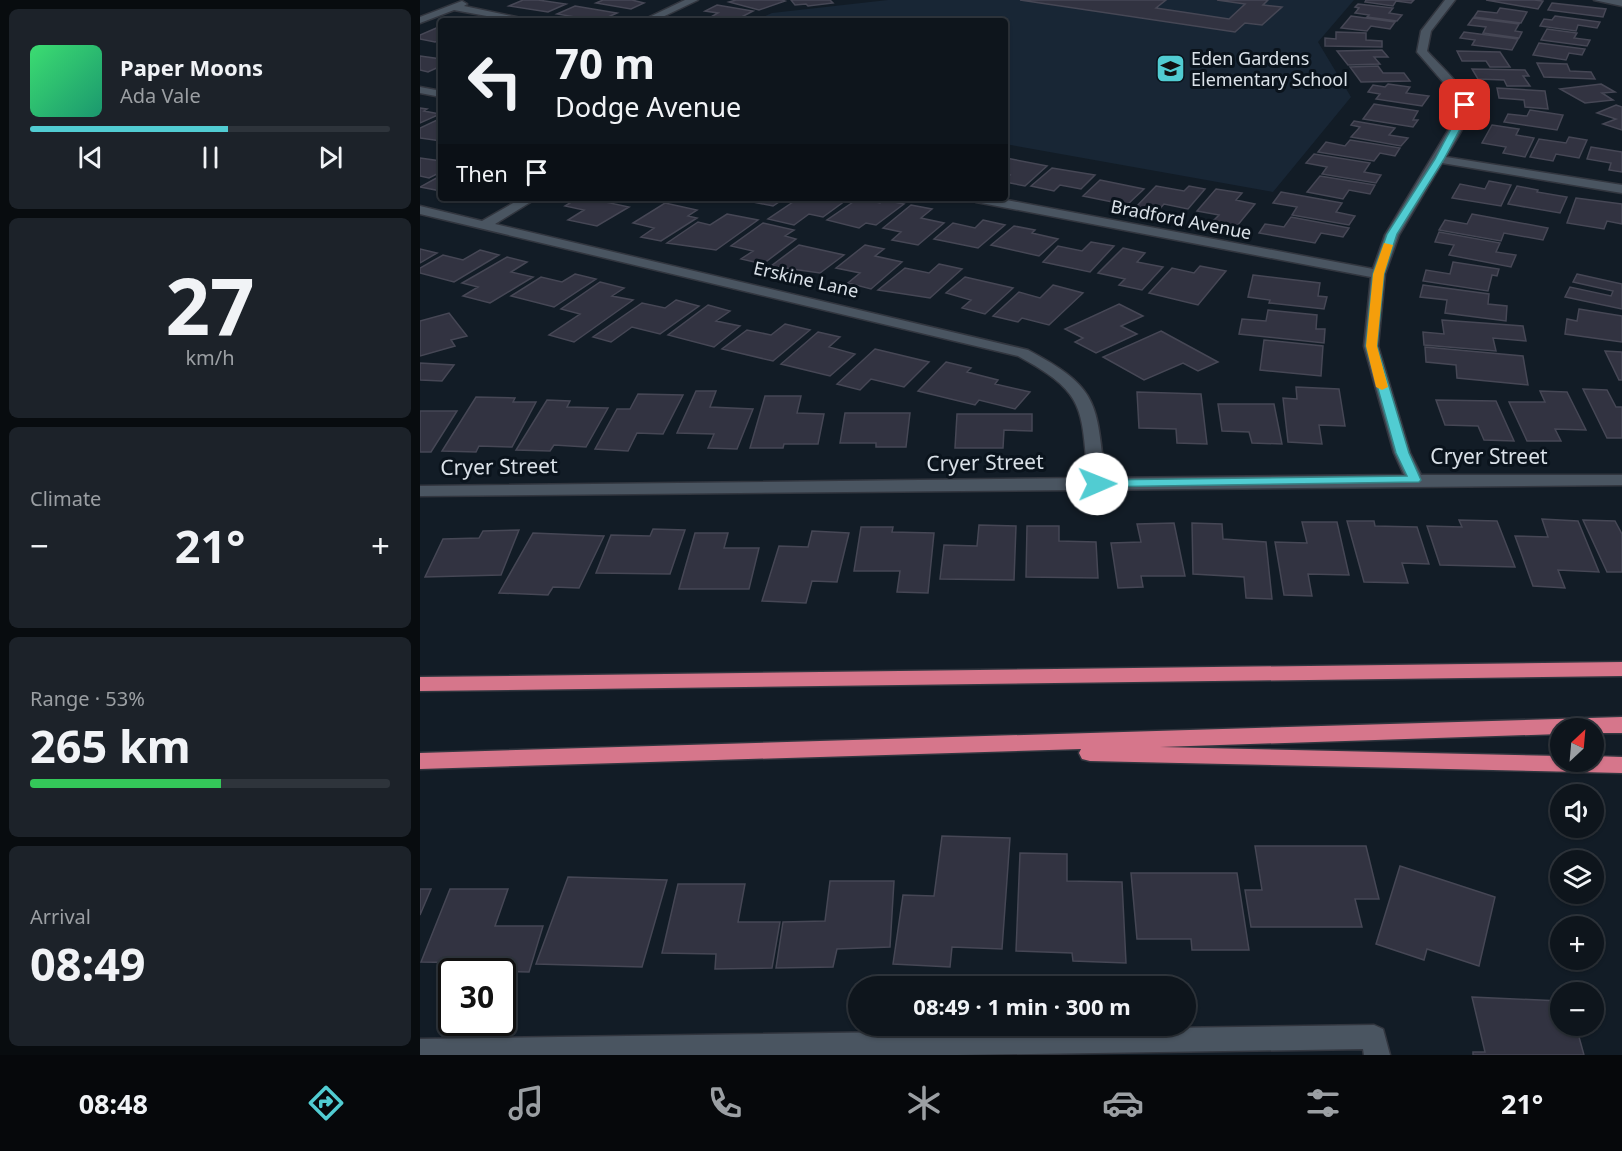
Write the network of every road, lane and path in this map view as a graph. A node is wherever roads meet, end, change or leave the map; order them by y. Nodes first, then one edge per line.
1 (472, 0) edge
2 (693, 0) edge
3 (1450, 0) edge
4 (1599, 0) edge
5 (1622, 3) edge
6 (452, 8) junction
7 (512, 18) edge
8 (653, 18) edge
9 (420, 20) edge
10 (420, 90) edge
11 (438, 93) edge
12 (1439, 159) junction
13 (1622, 189) edge
14 (526, 201) edge
15 (992, 201) edge
16 (420, 210) edge
17 (484, 225) junction
18 (1378, 274) junction
19 (1415, 480) junction
20 (1622, 480) edge
21 (1097, 484) junction
22 (420, 491) edge
23 (1618, 669) edge
24 (420, 684) edge
25 (1622, 725) edge
26 (881, 748) junction
27 (420, 761) edge
28 (1622, 765) edge
29 (1376, 1046) edge
30 (420, 1051) edge

1 - 6 street
2 - 8 street
3 - 12 street
4 - 5 street
6 - 7 street
6 - 9 street
10 - 11 street
12 - 13 street
12 - 18 street
14 - 17 street
15 - 18 street, Bradford Avenue
16 - 17 street, Erskine Lane
17 - 21 street, Erskine Lane
18 - 19 street
19 - 20 street, Cryer Street
19 - 21 street, Cryer Street
21 - 22 street, Cryer Street
23 - 24 highway
25 - 26 highway
26 - 27 highway
26 - 28 highway
29 - 30 street

